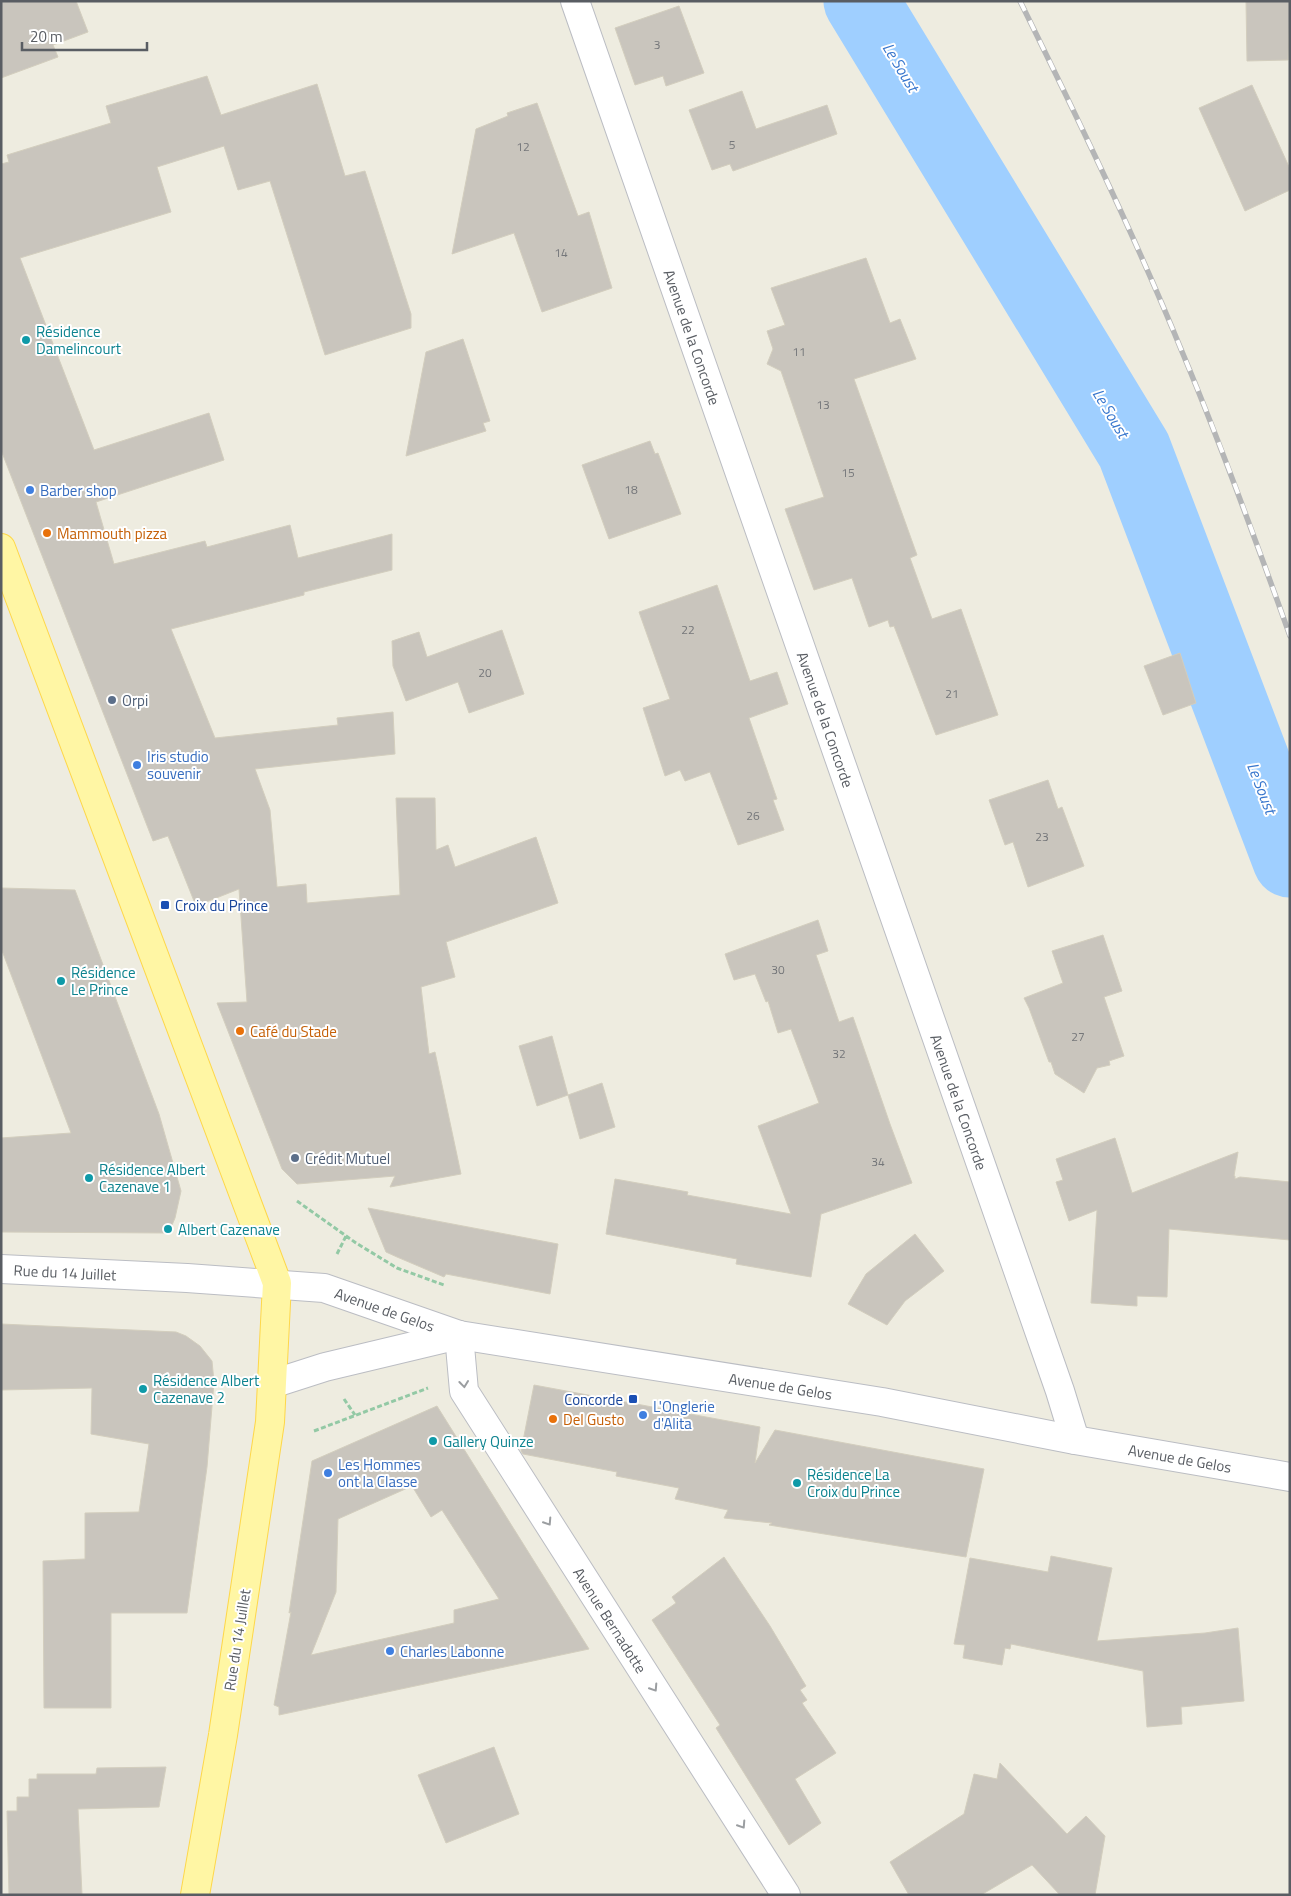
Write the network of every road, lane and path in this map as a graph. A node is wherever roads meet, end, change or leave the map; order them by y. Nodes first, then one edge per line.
1 (575, 1) edge
2 (1, 548) edge
3 (297, 1201) dead end
4 (346, 1236) junction
5 (333, 1261) dead end
6 (1, 1269) edge
7 (278, 1283) junction
8 (444, 1285) dead end
9 (459, 1335) junction
10 (272, 1384) junction
11 (432, 1387) dead end
12 (341, 1395) dead end
13 (355, 1415) junction
14 (314, 1432) dead end
15 (1075, 1440) junction
16 (1290, 1477) edge
17 (195, 1895) edge
18 (786, 1895) edge

1 - 15 street, Avenue de la Concorde
2 - 7 main road
3 - 4 path
4 - 5 path
4 - 8 path
6 - 7 street, Rue du 14 Juillet
7 - 9 street, Avenue de Gelos
7 - 10 main road, Rue du 14 Juillet
9 - 10 street
9 - 15 street, Avenue de Gelos
9 -> 18 street, Avenue Bernadotte
10 - 17 main road, Rue du 14 Juillet
11 - 13 path
12 - 13 path
13 - 14 path
15 - 16 street, Avenue de Gelos

